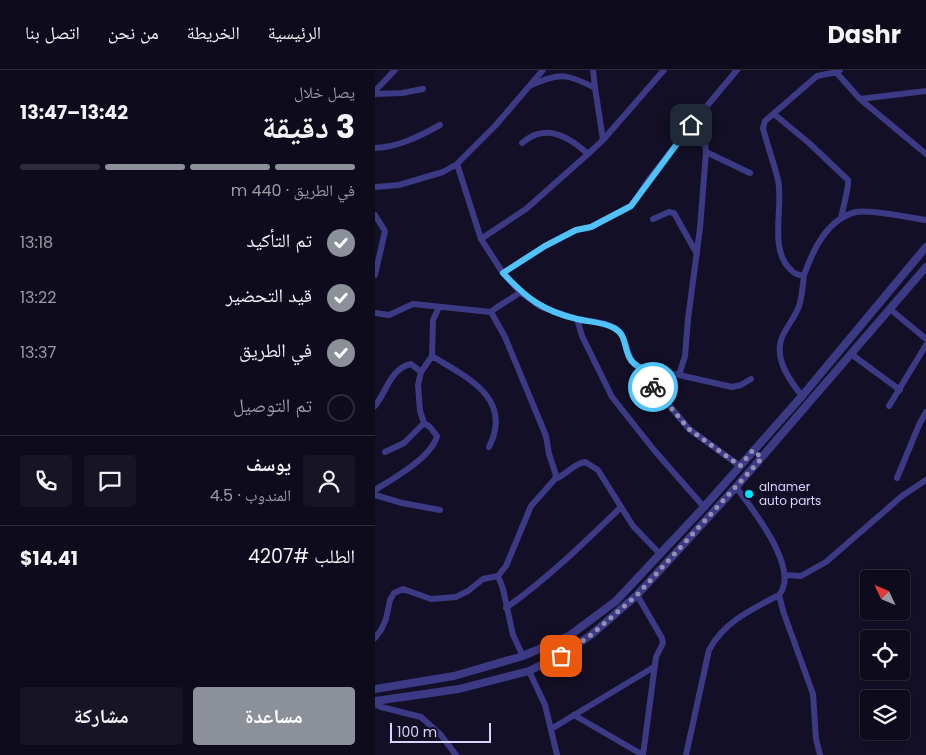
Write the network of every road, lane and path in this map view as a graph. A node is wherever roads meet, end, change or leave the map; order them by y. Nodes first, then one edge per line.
1 (395, 70) edge
2 (543, 70) edge
3 (593, 70) edge
4 (664, 70) edge
5 (737, 70) edge
6 (837, 71) edge
7 (529, 86) junction
8 (595, 88) junction
9 (423, 89) dead end
10 (926, 91) edge
11 (375, 92) edge
12 (860, 99) junction
13 (701, 113) junction
14 (774, 114) junction
15 (440, 125) dead end
16 (603, 140) junction
17 (522, 143) dead end
18 (375, 148) edge
19 (706, 152) junction
20 (588, 154) junction
21 (926, 154) edge
22 (457, 164) junction
23 (750, 174) dead end
24 (375, 187) edge
25 (375, 215) edge
26 (841, 218) junction
27 (653, 219) dead end
28 (926, 220) edge
29 (481, 239) junction
30 (926, 247) edge
31 (697, 254) junction
32 (926, 267) edge
33 (503, 273) junction
34 (375, 275) edge
35 (804, 276) junction
36 (520, 292) junction
37 (439, 307) junction
38 (890, 309) junction
39 (491, 312) junction
40 (375, 313) edge
41 (577, 319) junction
42 (926, 339) edge
43 (926, 344) edge
44 (851, 354) junction
45 (432, 356) junction
46 (648, 370) junction
47 (421, 372) junction
48 (679, 375) junction
49 (751, 379) dead end
50 (900, 390) junction
51 (802, 396) junction
52 (375, 406) edge
53 (889, 406) dead end
54 (926, 412) edge
55 (424, 423) junction
56 (489, 447) dead end
57 (753, 450) junction
58 (385, 452) dead end
59 (762, 458) junction
60 (740, 466) junction
61 (897, 478) dead end
62 (555, 479) junction
63 (926, 480) edge
64 (736, 487) junction
65 (375, 490) edge
66 (375, 495) edge
67 (621, 507) junction
68 (704, 507) junction
69 (440, 510) dead end
70 (660, 554) junction
71 (785, 575) junction
72 (498, 576) junction
73 (637, 595) junction
74 (779, 595) junction
75 (506, 608) junction
76 (375, 638) edge
77 (523, 656) junction
78 (654, 667) junction
79 (529, 671) junction
80 (375, 689) edge
81 (375, 702) edge
82 (575, 715) junction
83 (551, 729) junction
84 (553, 737) junction
85 (456, 755) edge
86 (557, 755) edge
87 (562, 755) edge
88 (643, 755) edge
89 (686, 755) edge
90 (819, 755) edge

1 - 11 street
2 - 7 street
3 - 8 street
4 - 16 street
5 - 13 street
6 - 12 street
6 - 14 street
7 - 8 street
7 - 22 street
8 - 16 street
9 - 11 street
10 - 12 street
12 - 21 street
13 - 19 street
13 - 33 street
14 - 26 street
14 - 35 street
15 - 18 street
16 - 20 street
17 - 20 street
19 - 23 street
19 - 31 street
20 - 29 street
22 - 24 street
22 - 29 street
25 - 34 street
26 - 28 street
26 - 35 street
27 - 31 street
29 - 33 street
30 - 51 street
31 - 48 street
32 - 38 street
33 - 36 street
35 - 51 street
36 - 39 street
36 - 41 street
37 - 39 street
37 - 40 street
37 - 45 street
38 - 42 street
38 - 44 street
39 - 62 street
41 - 46 street
41 - 68 street
43 - 50 street
44 - 50 street
44 - 59 street
45 - 47 street
45 - 56 street
46 - 48 street
46 - 60 street
47 - 52 street
47 - 55 street
48 - 49 street
50 - 53 street
51 - 57 street
54 - 61 street
55 - 58 street
55 - 65 street
57 - 59 street
57 - 60 street
59 - 64 street
60 - 68 street
62 - 67 street
62 - 72 street
63 - 71 street
64 - 71 street
64 - 73 street
66 - 69 street
67 - 70 street
67 - 75 street
68 - 70 street
70 - 77 street
71 - 74 street
72 - 75 street
72 - 76 street
73 - 78 street
73 - 79 street
74 - 89 street
74 - 90 street
75 - 77 street
77 - 80 street
78 - 82 street
78 - 88 street
79 - 81 street
79 - 83 street
81 - 85 street
82 - 83 street
82 - 88 street
83 - 84 street
84 - 86 street
84 - 87 street

